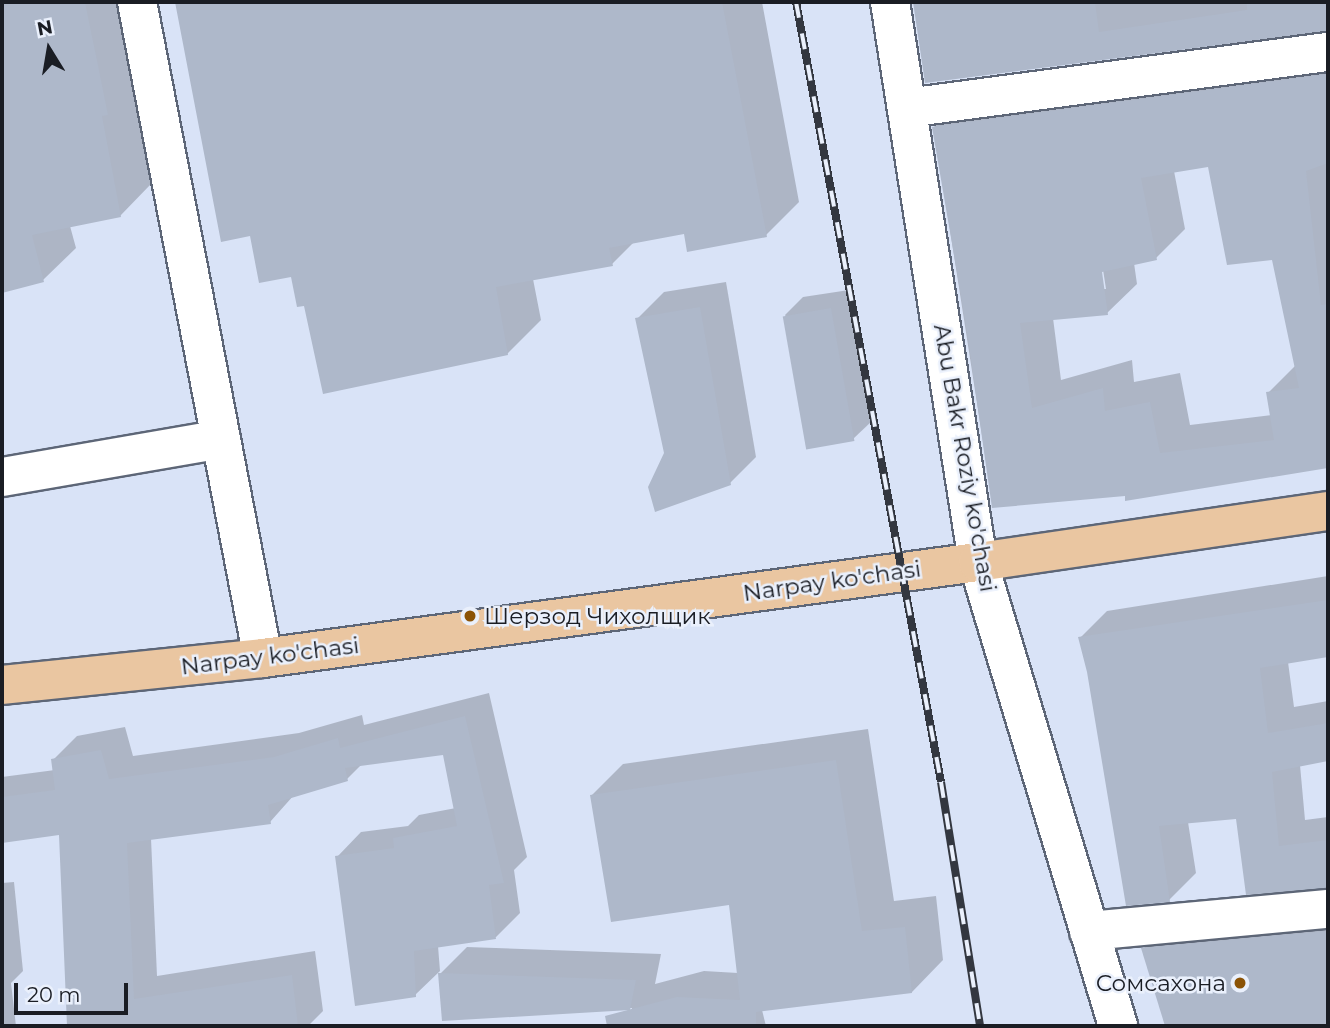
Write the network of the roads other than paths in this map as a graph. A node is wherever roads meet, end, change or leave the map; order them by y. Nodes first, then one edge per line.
1 (137, 2) edge
2 (890, 2) edge
3 (1328, 52) edge
4 (907, 108) junction
5 (221, 439) junction
6 (2, 477) edge
7 (1328, 511) edge
8 (978, 562) junction
9 (263, 658) junction
10 (2, 685) edge
11 (1328, 909) edge
12 (1089, 931) junction
13 (1118, 1026) edge

1 - 5 street
2 - 4 street, Abu Bakr Roziy ko'chasi
3 - 4 street
4 - 8 street, Abu Bakr Roziy ko'chasi
5 - 6 street
5 - 9 street
7 - 8 main road, Narpay ko'chasi
8 - 9 main road, Narpay ko'chasi
8 - 12 street, Abu Bakr Roziy ko'chasi
9 - 10 main road, Narpay ko'chasi
11 - 12 street
12 - 13 street, Abu Bakr Roziy ko'chasi

